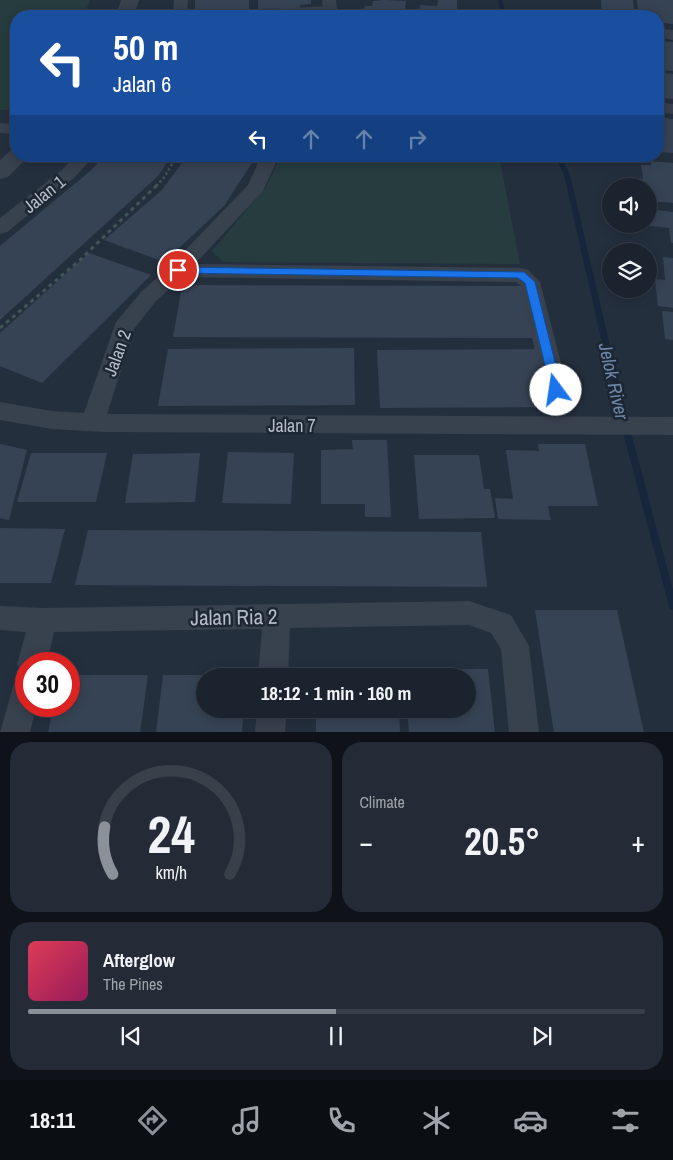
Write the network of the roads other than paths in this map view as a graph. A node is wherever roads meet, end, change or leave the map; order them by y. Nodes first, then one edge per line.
1 (330, 8) edge
2 (180, 10) edge
3 (79, 162) edge
4 (267, 162) edge
5 (0, 228) edge
6 (178, 270) junction
7 (556, 390) dead end
8 (0, 411) edge
9 (93, 421) junction
10 (673, 426) edge
11 (277, 617) junction
12 (0, 618) edge
13 (43, 620) junction
14 (35, 652) edge
15 (274, 668) edge
16 (19, 717) edge
17 (271, 718) edge
18 (15, 732) edge
19 (270, 732) edge
20 (524, 732) edge

1 - 2 lane
3 - 5 street, Jalan 1
4 - 6 street, Jalan 2
6 - 7 street
6 - 9 street, Jalan 2
8 - 9 street, Jalan 7
9 - 10 street, Jalan 7
11 - 13 street, Jalan Ria 2
11 - 15 street
11 - 20 street, Jalan Ria 2
12 - 13 street, Jalan Ria 2
13 - 14 street
16 - 18 street
17 - 19 street

